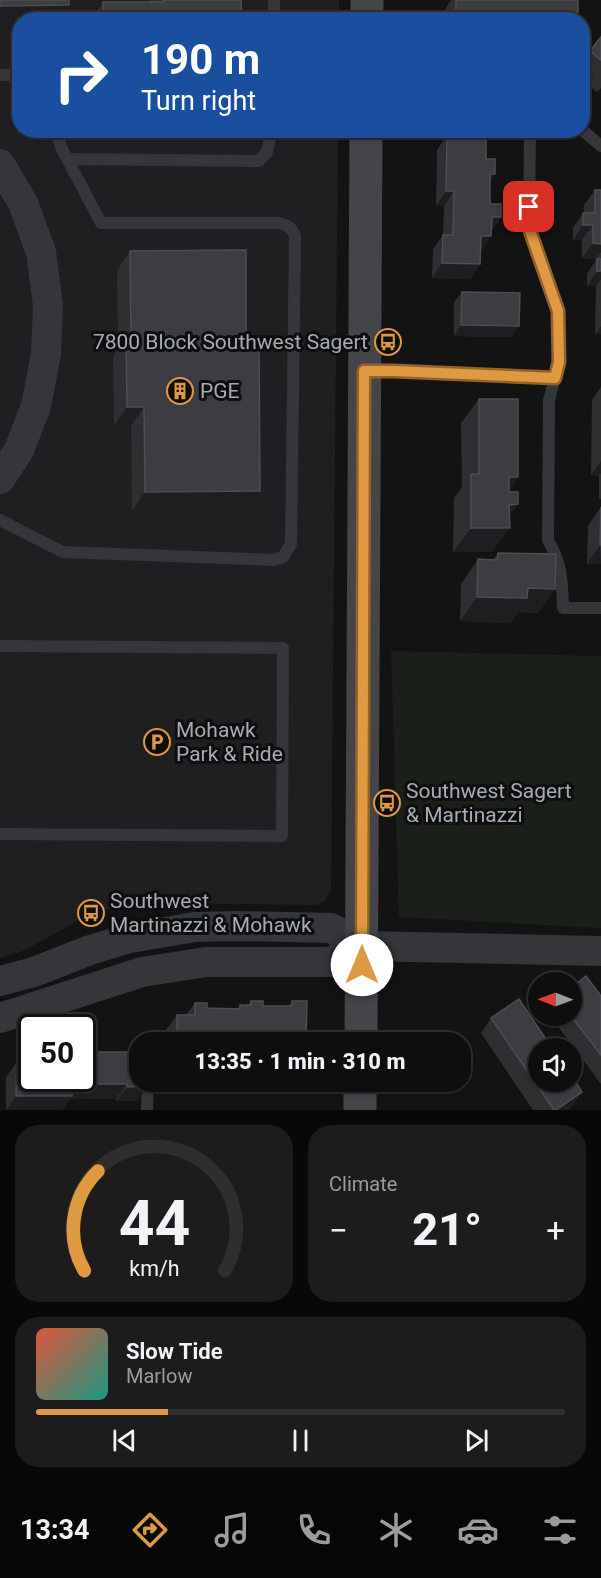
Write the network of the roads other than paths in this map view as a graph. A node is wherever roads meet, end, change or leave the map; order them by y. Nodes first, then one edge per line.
1 (58, 138) edge
2 (270, 138) edge
3 (366, 138) edge
4 (530, 138) edge
5 (67, 159) junction
6 (0, 164) edge
7 (364, 371) junction
8 (555, 378) junction
9 (0, 479) edge
10 (0, 520) edge
11 (601, 608) edge
12 (0, 646) edge
13 (0, 834) edge
14 (362, 946) junction
15 (601, 951) edge
16 (0, 981) edge
17 (0, 1018) edge
18 (360, 1032) edge
19 (148, 1092) edge
20 (360, 1092) edge
21 (147, 1110) edge
22 (360, 1110) edge

1 - 5 lane
2 - 5 lane
3 - 7 main road
4 - 8 lane
5 - 10 lane
6 - 9 street
7 - 8 lane
7 - 14 main road
8 - 11 lane
12 - 13 lane
14 - 15 street
14 - 16 street
14 - 17 street
14 - 18 main road
19 - 21 lane
20 - 22 main road

